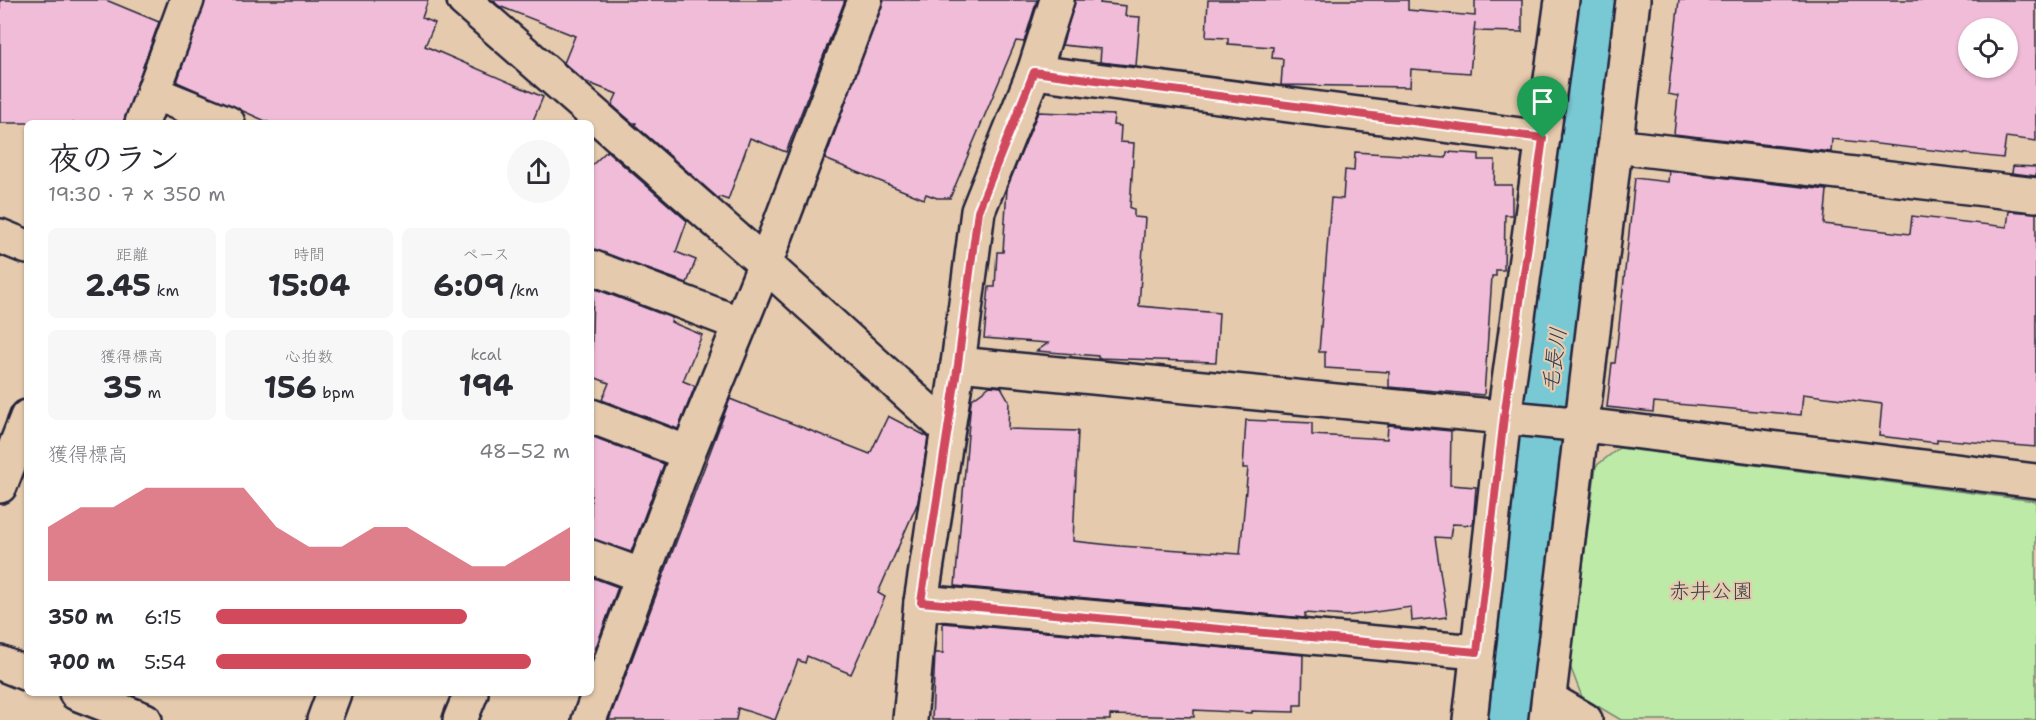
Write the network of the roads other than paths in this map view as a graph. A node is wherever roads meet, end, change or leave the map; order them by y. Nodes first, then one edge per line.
1 (187, 0) edge
2 (464, 0) edge
3 (865, 0) edge
4 (1057, 0) edge
5 (1562, 0) edge
6 (1633, 0) edge
7 (1034, 72) junction
8 (154, 93) junction
9 (143, 120) edge
10 (221, 120) edge
11 (1543, 138) junction
12 (1615, 146) junction
13 (2036, 195) edge
14 (0, 236) edge
15 (24, 246) edge
16 (765, 264) junction
17 (594, 268) edge
18 (740, 324) junction
19 (958, 364) junction
20 (594, 417) edge
21 (1504, 417) junction
22 (24, 425) edge
23 (1584, 425) junction
24 (947, 429) junction
25 (688, 453) junction
26 (2036, 481) edge
27 (0, 486) edge
28 (594, 557) edge
29 (643, 576) junction
30 (921, 602) junction
31 (1477, 652) junction
32 (0, 663) edge
33 (24, 673) edge
34 (84, 696) edge
35 (333, 696) edge
36 (470, 696) edge
37 (1548, 709) edge
38 (145, 720) edge
39 (324, 720) edge
40 (460, 720) edge
41 (589, 720) edge
42 (910, 720) edge
43 (1470, 720) edge
44 (1585, 720) edge

1 - 8 street
2 - 16 street
3 - 16 street
4 - 7 street
5 - 11 street
6 - 12 street
7 - 11 street
7 - 19 street
8 - 9 street
8 - 10 street
11 - 21 street
12 - 13 street
12 - 23 street
14 - 15 street
16 - 18 street
16 - 24 street
17 - 18 street
18 - 25 street
19 - 21 street
19 - 24 street
20 - 25 street
21 - 23 street
21 - 31 street
22 - 27 street
23 - 26 street
23 - 37 street
24 - 30 street
25 - 29 street
28 - 29 street
29 - 41 street
30 - 31 street
30 - 42 street
31 - 43 street
32 - 33 street
34 - 38 street
35 - 39 street
36 - 40 street
37 - 44 street

